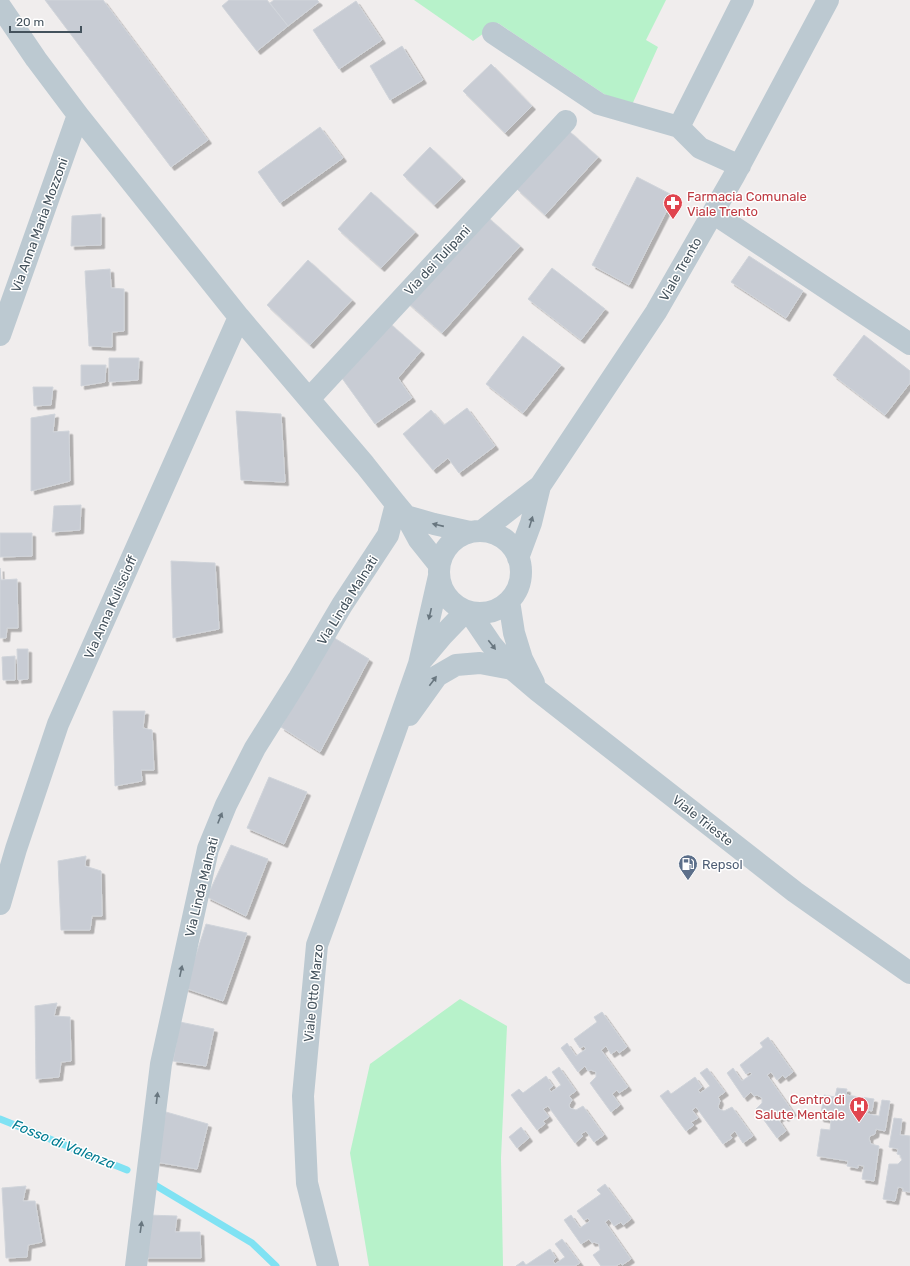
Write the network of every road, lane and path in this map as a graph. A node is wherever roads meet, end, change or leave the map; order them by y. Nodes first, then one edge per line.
1 (743, 0) edge
2 (828, 0) edge
3 (0, 6) edge
4 (493, 33) dead end
5 (78, 115) junction
6 (566, 121) dead end
7 (679, 127) junction
8 (740, 166) junction
9 (713, 213) junction
10 (239, 317) junction
11 (0, 335) edge
12 (910, 344) edge
13 (309, 399) junction
14 (540, 486) junction
15 (401, 510) junction
16 (476, 532) junction
17 (518, 558) junction
18 (439, 571) junction
19 (509, 601) junction
20 (468, 612) junction
21 (419, 664) junction
22 (512, 669) junction
23 (538, 691) junction
24 (394, 735) junction
25 (0, 904) edge
26 (910, 973) edge
27 (136, 1266) edge
28 (328, 1266) edge

1 - 7 street
2 - 8 street, Viale Trento
3 - 5 street
4 - 7 street
5 - 10 street
5 - 11 street, Via Anna Maria Mozzoni
6 - 13 street, Via dei Tulipani
7 - 8 street
8 - 9 street, Viale Trento
9 - 12 street
9 - 14 street, Viale Trento
10 - 13 street
10 - 25 street, Via Anna Kuliscioff
13 - 15 street
14 - 16 street, Viale Trento
17 -> 14 street, Viale Trento
16 -> 15 street
15 - 18 street
27 -> 15 street, Via Linda Malnati
16 - 17 street
16 - 18 street
17 - 19 street
18 - 20 street
18 -> 21 street, Viale Otto Marzo
19 - 20 street
19 - 23 street, Viale Trieste
20 - 21 street, Viale Otto Marzo
20 -> 22 street, Viale Trieste
21 - 24 street, Viale Otto Marzo
22 - 23 street, Viale Trieste
24 -> 22 street
23 - 26 street, Viale Trieste
24 - 28 street, Viale Otto Marzo

